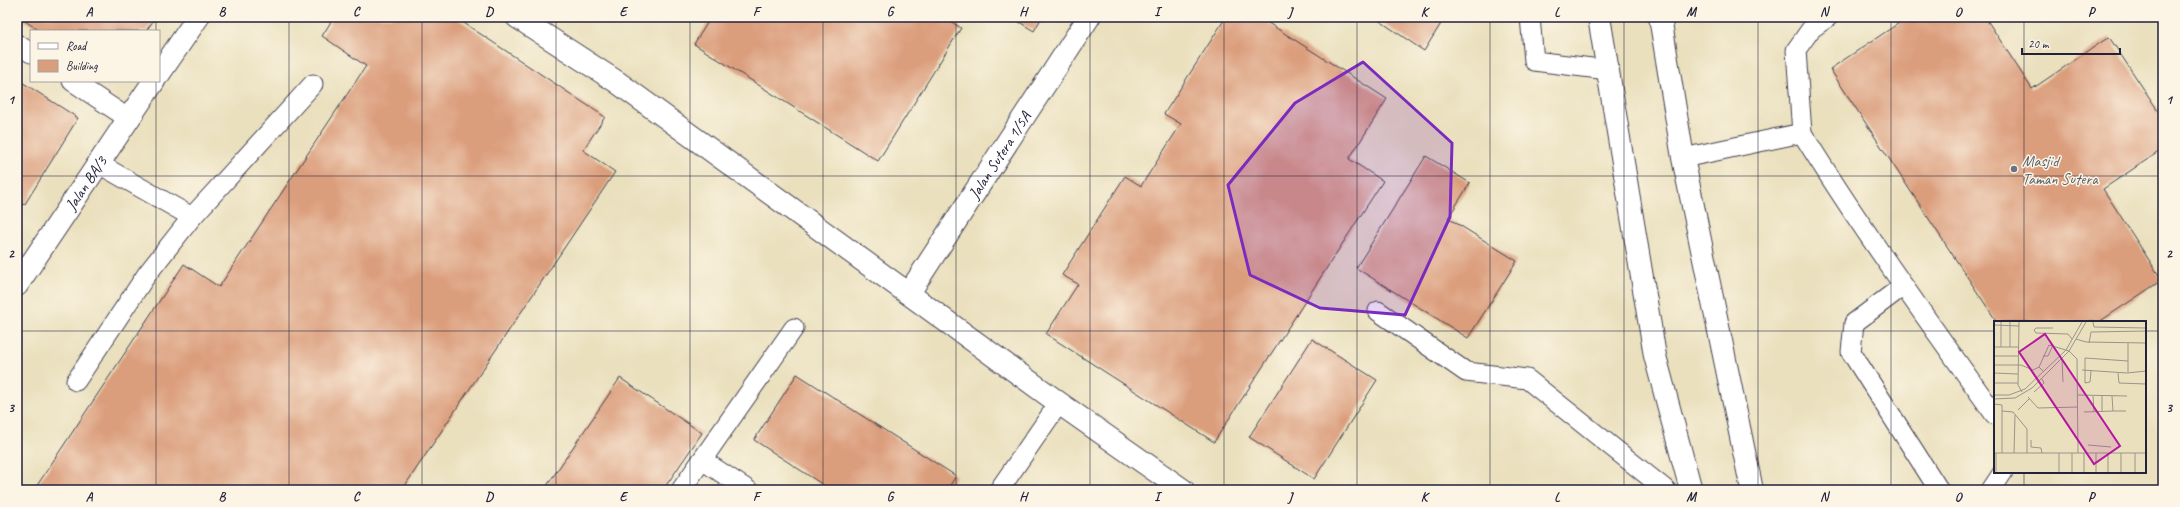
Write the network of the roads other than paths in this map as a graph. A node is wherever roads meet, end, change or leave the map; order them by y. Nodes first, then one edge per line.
1 (198, 17) edge
2 (517, 17) edge
3 (1089, 17) edge
4 (1530, 17) edge
5 (1599, 17) edge
6 (1660, 17) edge
7 (1828, 17) edge
8 (17, 44) edge
9 (30, 52) edge
10 (1608, 70) junction
11 (160, 73) edge
12 (73, 82) edge
13 (153, 82) edge
14 (313, 84) dead end
15 (128, 120) junction
16 (1802, 133) junction
17 (1683, 158) junction
18 (99, 164) junction
19 (192, 217) junction
20 (17, 284) edge
21 (1903, 286) junction
22 (909, 294) junction
23 (1378, 311) dead end
24 (794, 328) dead end
25 (76, 381) dead end
26 (1059, 403) junction
27 (1994, 414) edge
28 (702, 460) junction
29 (2002, 473) edge
30 (681, 490) edge
31 (748, 490) edge
32 (999, 490) edge
33 (1183, 490) edge
34 (1666, 490) edge
35 (1691, 490) edge
36 (1752, 490) edge
37 (1939, 490) edge
38 (1991, 490) edge

1 - 11 street
2 - 22 street
3 - 22 street, Jalan Sutera 1/5A
4 - 10 lane
5 - 10 street
6 - 17 street
7 - 16 lane
8 - 9 lane
10 - 35 street
12 - 15 lane
13 - 15 street, Jalan BA/3
14 - 19 lane
15 - 18 street, Jalan BA/3
16 - 17 lane
16 - 21 lane
17 - 36 street
18 - 19 lane
18 - 20 street, Jalan BA/3
19 - 25 lane
21 - 27 lane
21 - 37 lane
22 - 26 street
23 - 34 lane
24 - 28 lane
26 - 32 lane
26 - 33 street
28 - 30 lane
28 - 31 lane
29 - 38 lane

